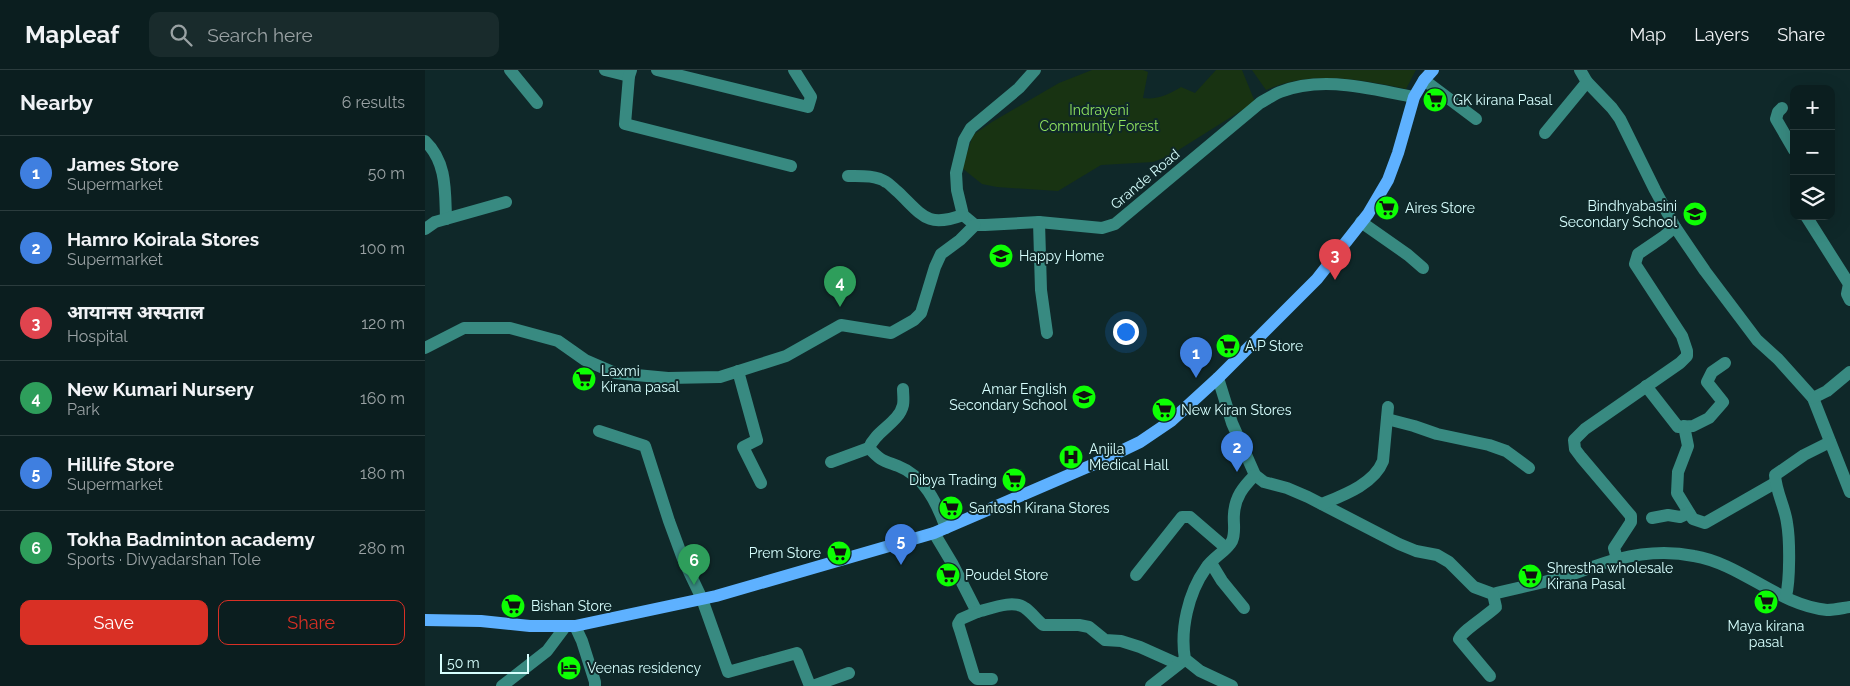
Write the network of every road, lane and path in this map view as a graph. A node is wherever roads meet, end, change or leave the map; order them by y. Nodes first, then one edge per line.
1 (510, 70) edge
2 (605, 70) edge
3 (657, 70) edge
4 (794, 70) edge
5 (1035, 70) edge
6 (1433, 70) edge
7 (1580, 70) edge
8 (630, 73) edge
9 (1423, 80) junction
10 (1587, 82) junction
11 (1414, 97) junction
12 (537, 103) dead end
13 (1782, 108) dead end
14 (1476, 119) dead end
15 (1545, 133) dead end
16 (425, 141) edge
17 (1790, 143) edge
18 (791, 166) dead end
19 (849, 176) dead end
20 (506, 202) dead end
21 (963, 215) junction
22 (445, 219) junction
23 (1808, 220) edge
24 (1039, 222) junction
25 (1361, 222) junction
26 (975, 224) junction
27 (1675, 227) junction
28 (425, 229) edge
29 (1423, 268) dead end
30 (1850, 300) edge
31 (1047, 332) dead end
32 (425, 348) edge
33 (1725, 363) dead end
34 (738, 371) junction
35 (1850, 372) edge
36 (1218, 378) junction
37 (1645, 386) junction
38 (903, 389) dead end
39 (1813, 398) junction
40 (1684, 426) junction
41 (599, 431) dead end
42 (1830, 442) junction
43 (869, 448) junction
44 (831, 462) dead end
45 (1529, 468) dead end
46 (1255, 475) junction
47 (761, 483) dead end
48 (1775, 483) junction
49 (1850, 492) edge
50 (1322, 504) junction
51 (1689, 513) junction
52 (1652, 518) dead end
53 (946, 528) junction
54 (934, 533) junction
55 (1226, 548) junction
56 (1617, 559) junction
57 (1211, 563) junction
58 (1136, 575) dead end
59 (1493, 594) junction
60 (1786, 596) junction
61 (702, 599) junction
62 (1850, 607) edge
63 (1243, 608) dead end
64 (977, 612) junction
65 (425, 620) edge
66 (570, 627) junction
67 (1181, 662) junction
68 (849, 673) dead end
69 (1490, 676) dead end
70 (992, 679) dead end
71 (501, 686) edge
72 (595, 686) edge
73 (811, 686) edge
74 (1151, 686) edge
75 (1232, 686) edge

1 - 12 street
2 - 8 street
3 - 4 street
5 - 21 street
6 - 9 main road
7 - 10 street
8 - 18 street
9 - 11 main road
9 - 14 street
10 - 15 street
10 - 27 street
11 - 24 street, Grande Road
11 - 25 main road
13 - 17 street
16 - 22 street
19 - 21 street
20 - 22 street
21 - 26 street
22 - 28 street
23 - 30 street
24 - 26 street, Grande Road
24 - 31 street
25 - 29 street
25 - 36 main road
26 - 34 street
27 - 37 street
27 - 39 street
32 - 34 street
33 - 40 street
34 - 47 street
35 - 39 street
36 - 46 street
36 - 53 main road
37 - 40 street
37 - 56 street
38 - 43 street
39 - 42 street
40 - 51 street
41 - 61 street
42 - 48 street
42 - 49 street
43 - 44 street
43 - 53 street
45 - 50 street
46 - 50 street
46 - 55 street
48 - 51 street
48 - 60 street
50 - 59 street
51 - 52 street
53 - 54 main road
54 - 61 main road
54 - 64 street
55 - 57 street
55 - 58 street
56 - 59 street
56 - 60 street
57 - 63 street
57 - 67 street
59 - 69 street
60 - 62 street
61 - 66 main road
61 - 73 street
64 - 67 street
64 - 70 street
65 - 66 main road
66 - 71 street
66 - 72 street
67 - 74 street
67 - 75 street
68 - 73 street

